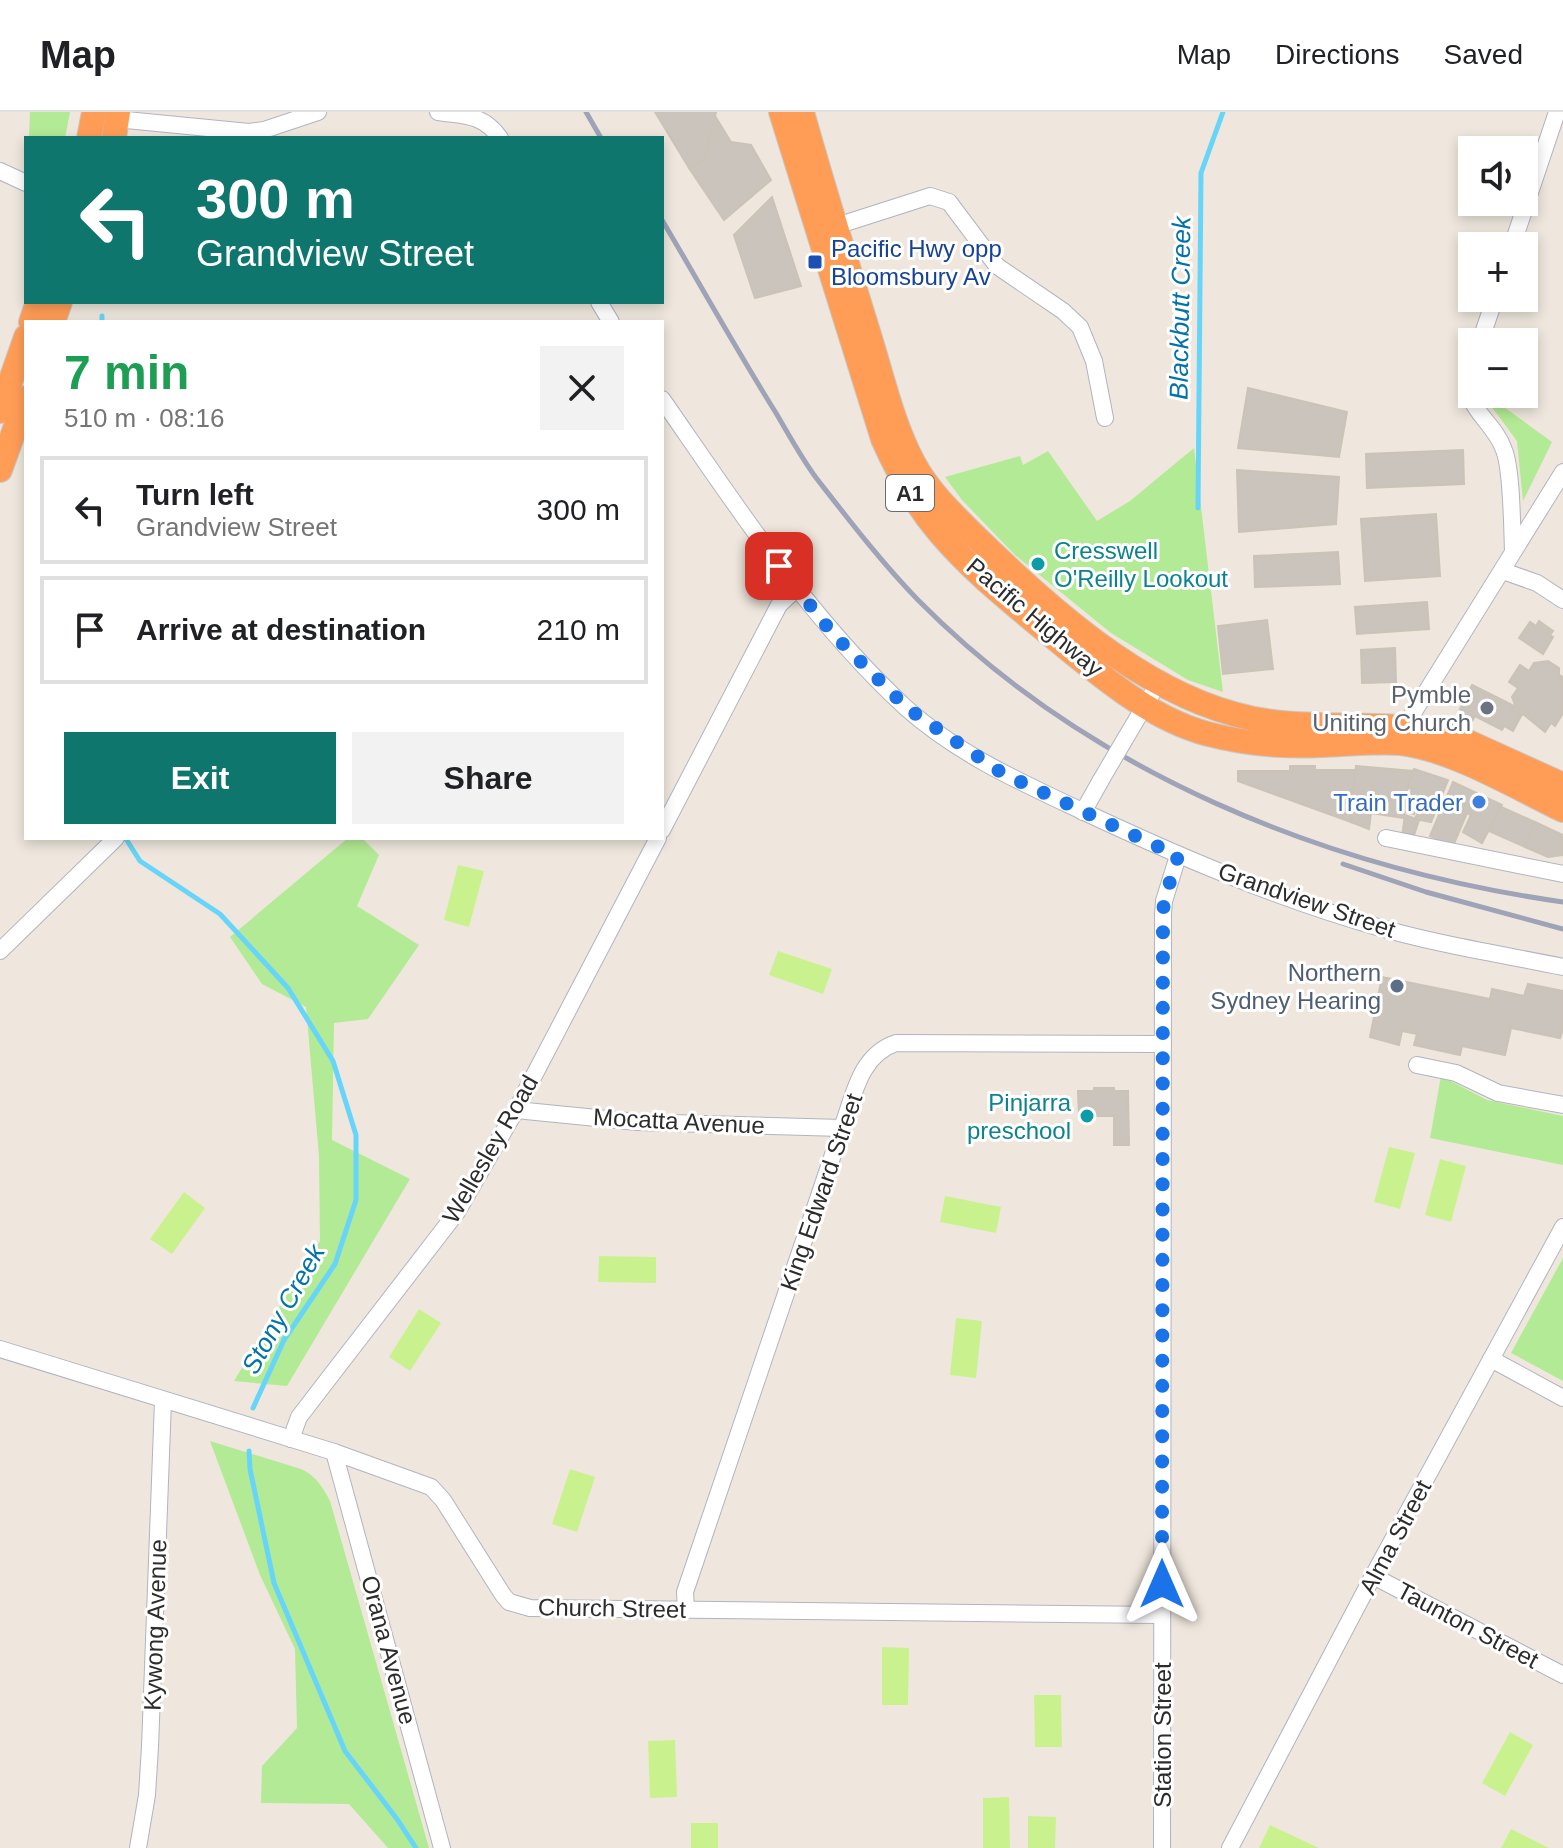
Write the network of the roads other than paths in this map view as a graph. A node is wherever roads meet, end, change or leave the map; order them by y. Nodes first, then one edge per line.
1 (318, 112) edge
2 (438, 112) edge
3 (781, 112) edge
4 (802, 112) edge
5 (1557, 112) edge
6 (110, 120) edge
7 (91, 136) edge
8 (499, 136) edge
9 (0, 171) edge
10 (24, 182) edge
11 (827, 229) junction
12 (1517, 232) edge
13 (24, 343) edge
14 (664, 402) edge
15 (24, 404) edge
16 (1475, 408) edge
17 (0, 411) edge
18 (1105, 418) dead end
19 (0, 470) edge
20 (1563, 472) edge
21 (1513, 551) junction
22 (1503, 571) junction
23 (796, 589) junction
24 (1563, 600) edge
25 (1159, 682) junction
26 (1146, 706) junction
27 (1404, 735) junction
28 (1563, 785) edge
29 (1563, 810) edge
30 (1083, 812) junction
31 (664, 826) edge
32 (1386, 838) dead end
33 (114, 840) edge
34 (657, 840) edge
35 (1178, 856) junction
36 (1563, 874) edge
37 (0, 951) edge
38 (1563, 967) edge
39 (1163, 1044) junction
40 (1417, 1065) dead end
41 (1563, 1105) edge
42 (516, 1110) junction
43 (842, 1128) junction
44 (1563, 1227) edge
45 (0, 1349) edge
46 (1491, 1359) junction
47 (1563, 1398) edge
48 (163, 1401) junction
49 (291, 1439) junction
50 (334, 1452) junction
51 (1373, 1576) junction
52 (686, 1610) junction
53 (1162, 1615) junction
54 (1563, 1675) edge
55 (138, 1848) edge
56 (442, 1848) edge
57 (1162, 1848) edge
58 (1230, 1848) edge

1 - 6 street
2 - 8 street
3 - 11 highway, Pacific Highway / A1
4 - 11 highway, Pacific Highway / A1
5 - 12 street
6 - 7 highway
9 - 10 street
11 - 18 street
11 - 25 highway, Pacific Highway / A1
11 - 26 highway, Pacific Highway / A1
13 - 17 highway
14 - 23 street, Grandview Street
15 - 19 highway
16 - 21 street
20 - 21 street
21 - 22 street
22 - 24 street
22 - 27 street
23 - 30 street, Grandview Street
23 - 31 street
25 - 26 street
25 - 27 highway, Pacific Highway / A1
26 - 27 highway, Pacific Highway / A1
26 - 30 street, bridge
27 - 28 highway, Pacific Highway / A1
27 - 29 highway, Pacific Highway / A1
30 - 35 street, Grandview Street
32 - 36 street
33 - 37 street
34 - 42 street, Wellesley Road
35 - 38 street, Grandview Street
35 - 39 street, Station Street
39 - 43 street, King Edward Street
39 - 53 street, Station Street
40 - 41 street
42 - 43 street, Mocatta Avenue
42 - 49 street, Wellesley Road
43 - 52 street, King Edward Street
44 - 46 street, Alma Street
45 - 48 street, Church Street
46 - 47 street
46 - 51 street, Alma Street
48 - 49 street, Church Street
48 - 55 street, Kywong Avenue
49 - 50 street, Church Street
50 - 52 street, Church Street
50 - 56 street, Orana Avenue
51 - 54 street, Taunton Street
51 - 58 street, Alma Street
52 - 53 street, Church Street
53 - 57 street, Station Street

